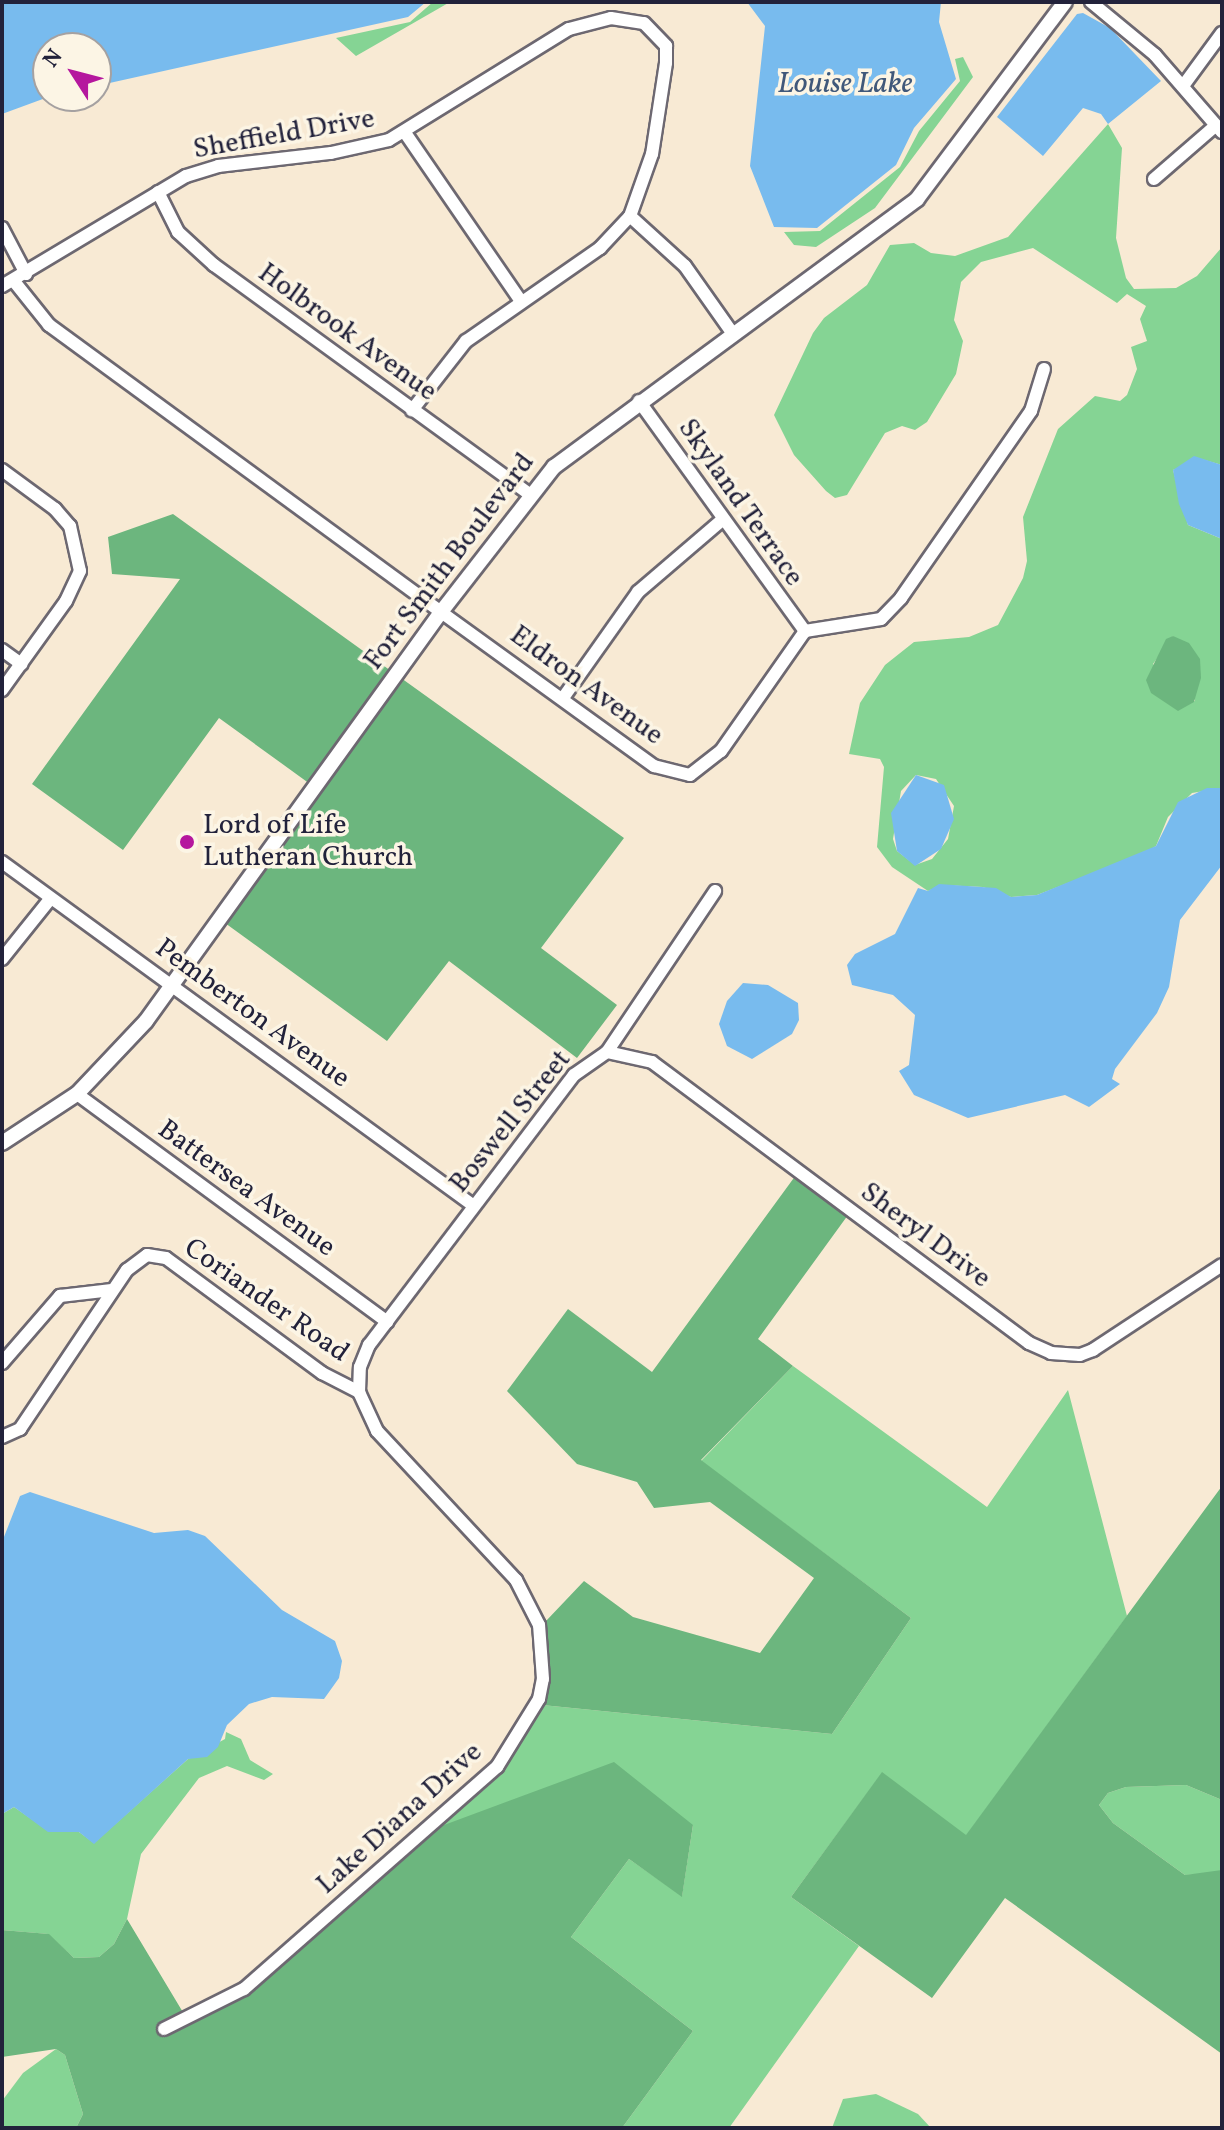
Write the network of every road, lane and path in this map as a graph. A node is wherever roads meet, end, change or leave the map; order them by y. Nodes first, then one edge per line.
1 (1065, 2) edge
2 (1091, 2) edge
3 (1222, 33) edge
4 (1183, 86) junction
5 (1218, 130) edge
6 (406, 134) junction
7 (1154, 179) dead end
8 (158, 192) junction
9 (630, 216) junction
10 (2, 228) edge
11 (26, 274) junction
12 (5, 285) edge
13 (520, 300) junction
14 (733, 334) junction
15 (1044, 369) dead end
16 (639, 401) junction
17 (412, 410) junction
18 (2, 470) edge
19 (529, 494) junction
20 (722, 520) junction
21 (441, 612) junction
22 (805, 631) junction
23 (2, 650) edge
24 (21, 664) junction
25 (2, 690) edge
26 (563, 698) junction
27 (2, 862) edge
28 (715, 891) dead end
29 (50, 899) junction
30 (2, 959) edge
31 (173, 985) junction
32 (607, 1052) junction
33 (77, 1094) junction
34 (2, 1143) edge
35 (474, 1206) junction
36 (1222, 1265) edge
37 (112, 1290) junction
38 (387, 1322) junction
39 (2, 1363) edge
40 (359, 1392) junction
41 (2, 1437) edge
42 (164, 2029) dead end

1 - 14 street, Fort Smith Boulevard
2 - 4 street
3 - 4 street
4 - 5 street
5 - 7 street
6 - 8 street, Sheffield Drive
6 - 9 street, Sheffield Drive
6 - 13 street
8 - 11 street, Sheffield Drive
8 - 17 street, Holbrook Avenue
9 - 13 street, Sheffield Drive
9 - 14 street
10 - 11 street
11 - 12 street, Sheffield Drive
12 - 21 street, Eldron Avenue
13 - 17 street, Sheffield Drive
14 - 16 street, Fort Smith Boulevard
15 - 22 street
16 - 19 street, Fort Smith Boulevard
16 - 20 street, Skyland Terrace
17 - 19 street, Holbrook Avenue
18 - 24 street
19 - 21 street, Fort Smith Boulevard
20 - 22 street, Skyland Terrace
20 - 26 street
21 - 26 street, Eldron Avenue
21 - 31 street, Fort Smith Boulevard
22 - 26 street, Eldron Avenue
23 - 24 street
24 - 25 street
27 - 29 street, Pemberton Avenue
28 - 32 street, Boswell Street
29 - 30 street
29 - 31 street, Pemberton Avenue
31 - 33 street, Fort Smith Boulevard
31 - 35 street, Pemberton Avenue
32 - 35 street, Boswell Street
32 - 36 street, Sheryl Drive
33 - 34 street, Fort Smith Boulevard
33 - 38 street, Battersea Avenue
35 - 38 street, Boswell Street
37 - 39 street
37 - 40 street, Coriander Road
37 - 41 street, Coriander Road
38 - 40 street, Boswell Street
40 - 42 street, Lake Diana Drive

